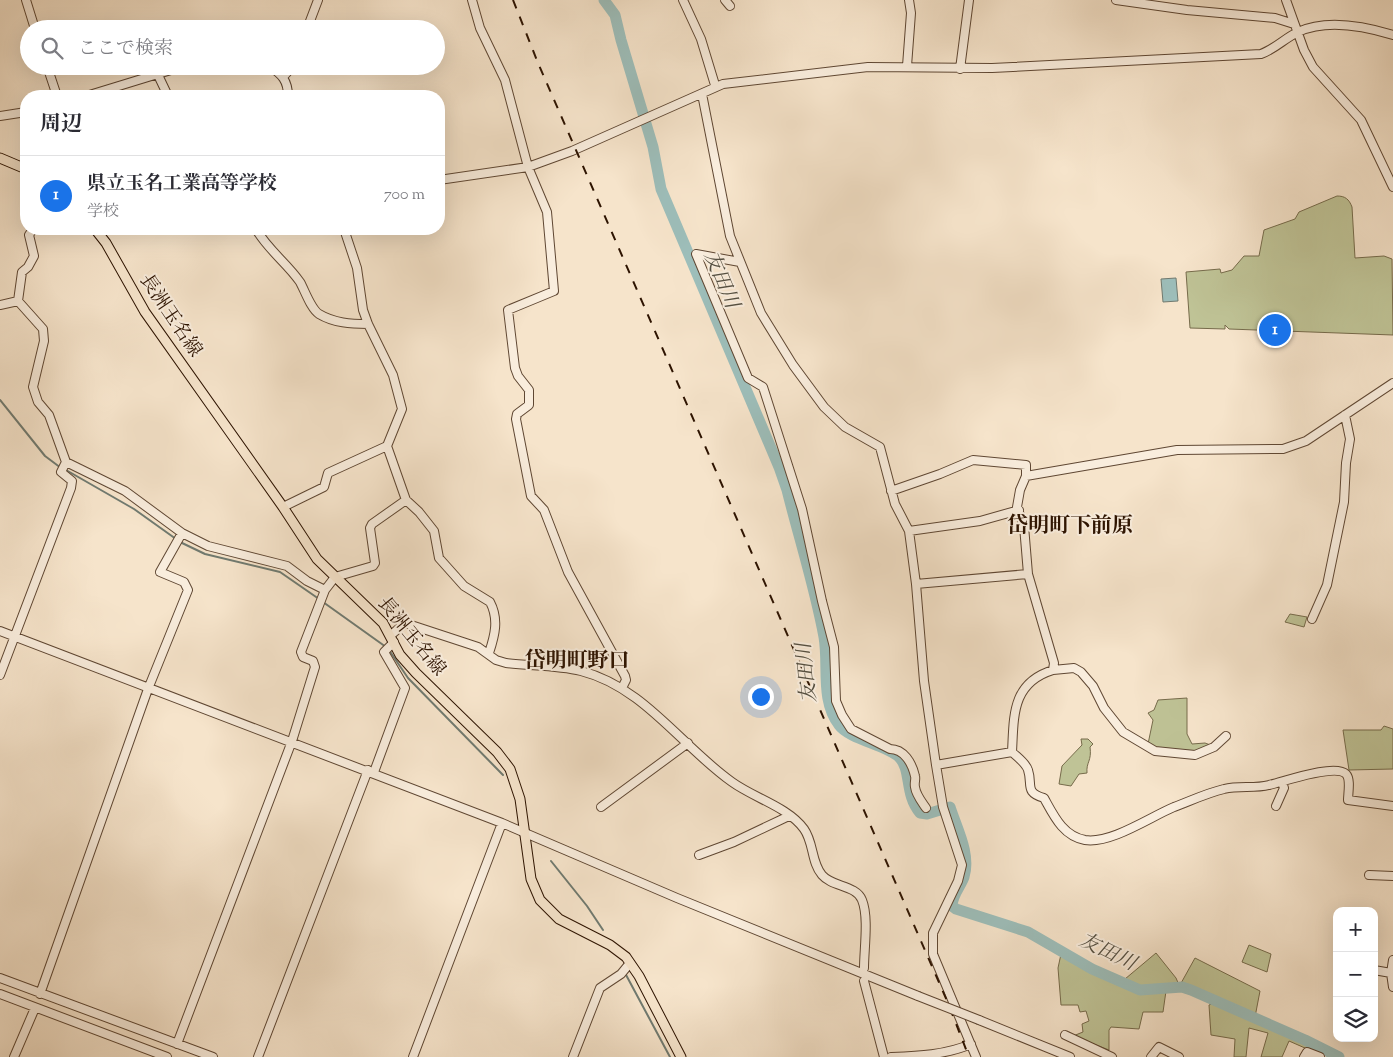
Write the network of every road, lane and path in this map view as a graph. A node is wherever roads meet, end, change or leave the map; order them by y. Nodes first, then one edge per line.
1 (26, 0) edge
2 (318, 0) edge
3 (472, 0) edge
4 (683, 0) edge
5 (909, 0) edge
6 (969, 0) edge
7 (1116, 0) edge
8 (1286, 0) edge
9 (32, 20) edge
10 (310, 20) edge
11 (1294, 24) junction
12 (1297, 32) junction
13 (1393, 35) edge
14 (907, 66) junction
15 (960, 69) junction
16 (50, 75) edge
17 (155, 75) edge
18 (158, 75) edge
19 (283, 76) edge
20 (715, 85) junction
21 (55, 90) edge
22 (106, 90) edge
23 (165, 90) edge
24 (288, 90) edge
25 (702, 94) junction
26 (20, 113) edge
27 (0, 116) edge
28 (0, 158) edge
29 (20, 166) edge
30 (528, 167) junction
31 (445, 179) edge
32 (1393, 186) edge
33 (29, 235) edge
34 (100, 235) edge
35 (260, 235) edge
36 (346, 235) edge
37 (740, 262) junction
38 (18, 301) junction
39 (0, 305) edge
40 (368, 324) junction
41 (1393, 383) edge
42 (1345, 415) junction
43 (387, 446) junction
44 (64, 466) junction
45 (1026, 476) junction
46 (891, 491) junction
47 (406, 500) junction
48 (283, 506) junction
49 (1019, 510) junction
50 (909, 531) junction
51 (179, 537) junction
52 (1028, 574) junction
53 (335, 576) junction
54 (916, 584) junction
55 (325, 590) junction
56 (1312, 619) dead end
57 (0, 631) edge
58 (15, 636) junction
59 (390, 643) junction
60 (489, 653) junction
61 (1053, 670) junction
62 (0, 675) edge
63 (622, 688) junction
64 (148, 689) junction
65 (1226, 736) dead end
66 (292, 742) junction
67 (688, 743) junction
68 (1012, 752) junction
69 (936, 765) junction
70 (371, 771) junction
71 (1282, 782) junction
72 (1276, 806) dead end
73 (1393, 806) edge
74 (601, 807) dead end
75 (926, 808) dead end
76 (789, 816) junction
77 (502, 823) junction
78 (525, 833) junction
79 (700, 855) dead end
80 (1369, 875) dead end
81 (1393, 876) edge
82 (1393, 960) edge
83 (630, 963) junction
84 (864, 968) dead end
85 (1378, 970) edge
86 (1391, 972) junction
87 (0, 978) edge
88 (864, 981) dead end
89 (1393, 987) edge
90 (0, 994) edge
91 (40, 994) junction
92 (35, 1008) junction
93 (1064, 1035) dead end
94 (178, 1044) junction
95 (971, 1044) junction
96 (1107, 1056) edge
97 (14, 1057) edge
98 (166, 1057) edge
99 (213, 1057) edge
100 (258, 1057) edge
101 (413, 1057) edge
102 (573, 1057) edge
103 (681, 1057) edge
104 (884, 1057) edge
105 (891, 1057) edge
106 (976, 1057) edge
107 (1070, 1057) edge
108 (1151, 1057) edge
109 (1179, 1057) edge
110 (1304, 1057) edge
111 (1320, 1057) edge

1 - 9 street
2 - 10 street
3 - 30 street
4 - 20 street
5 - 14 street
6 - 15 street
7 - 11 street
8 - 11 street
11 - 12 street
12 - 13 street
12 - 15 street
12 - 32 street
14 - 15 street
14 - 20 street
16 - 21 street
17 - 22 street
18 - 23 street
19 - 24 street
20 - 25 street
25 - 30 street
25 - 37 street
26 - 27 street
28 - 29 main road
30 - 31 street
30 - 63 street
33 - 38 street
34 - 48 main road, 長洲玉名線
35 - 40 street
36 - 40 street
37 - 46 street
37 - 75 street
38 - 39 street
38 - 44 street
40 - 43 street
41 - 42 street
42 - 45 street
42 - 56 street
43 - 47 street
43 - 48 street
44 - 51 street
44 - 58 street
45 - 46 street
45 - 49 street
46 - 50 street
47 - 53 street
47 - 60 street
48 - 53 main road, 長洲玉名線
49 - 50 street
49 - 52 street
50 - 54 street
51 - 55 street
51 - 64 street
52 - 54 street
52 - 61 street
53 - 55 street
53 - 59 main road, 長洲玉名線
54 - 69 street
55 - 66 street
57 - 58 street
58 - 62 street
58 - 64 street
59 - 60 street
59 - 70 street
59 - 78 main road, 長洲玉名線
60 - 63 street
61 - 65 street
61 - 68 street
63 - 67 street
64 - 66 street
64 - 91 street
66 - 70 street
66 - 94 street
67 - 74 street
67 - 76 street
68 - 69 street
68 - 71 street
69 - 95 street
70 - 77 street
70 - 100 street
71 - 72 street
71 - 73 street
76 - 79 street
76 - 84 street
77 - 78 street
77 - 101 street
78 - 83 main road, 長洲玉名線
78 - 107 street, bridge
80 - 81 street
82 - 86 street
83 - 102 street
83 - 103 main road, 長洲玉名線
85 - 86 street
86 - 89 street
87 - 91 street
88 - 104 street
90 - 92 street
91 - 94 street
92 - 97 street
92 - 98 street
93 - 96 street
94 - 99 street
95 - 105 street
95 - 106 street
108 - 109 street
110 - 111 street

